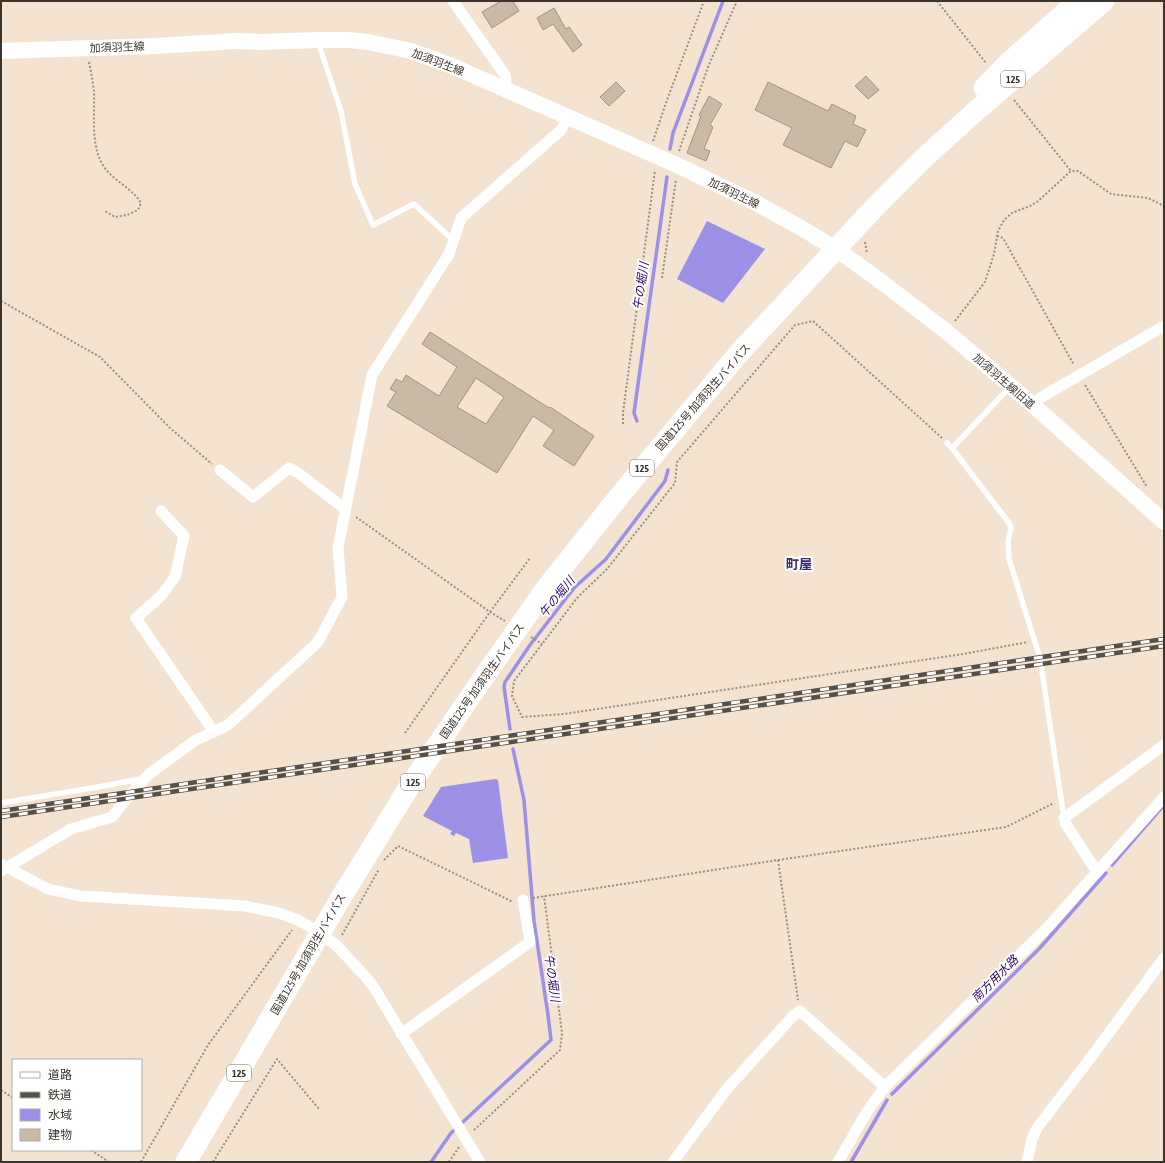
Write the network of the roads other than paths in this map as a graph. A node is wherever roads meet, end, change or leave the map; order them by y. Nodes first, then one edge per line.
1 (453, 1) edge
2 (1078, 1) edge
3 (1104, 1) edge
4 (319, 40) junction
5 (1, 51) edge
6 (504, 89) junction
7 (568, 117) junction
8 (924, 158) junction
9 (453, 240) junction
10 (836, 249) junction
11 (1164, 326) edge
12 (1010, 386) junction
13 (1033, 405) junction
14 (947, 443) road end
15 (952, 448) junction
16 (220, 470) road end
17 (345, 509) junction
18 (161, 511) dead end
19 (1164, 522) edge
20 (214, 732) junction
21 (1164, 745) edge
22 (142, 780) junction
23 (1164, 796) edge
24 (1, 803) edge
25 (1064, 818) junction
26 (3, 868) edge
27 (1097, 872) junction
28 (523, 900) road end
29 (1164, 958) edge
30 (401, 1034) junction
31 (885, 1087) junction
32 (186, 1162) edge
33 (480, 1162) edge
34 (673, 1162) edge
35 (838, 1162) edge
36 (1026, 1162) edge

1 - 6 street
2 - 8 highway, 国道125号 加須羽生バイパス / 125
3 - 8 highway, 国道125号 加須羽生バイパス / 125
4 - 5 main road, 加須羽生線
4 - 6 main road, 加須羽生線
4 - 9 lane
6 - 7 main road, 加須羽生線
7 - 9 street
7 - 10 main road, 加須羽生線
8 - 10 highway, 国道125号 加須羽生バイパス / 125
9 - 17 street
10 - 12 main road, 加須羽生線旧道
10 - 32 highway, 国道125号 加須羽生バイパス / 125
11 - 13 street
12 - 13 main road, 加須羽生線旧道
12 - 15 lane
13 - 19 main road, 加須羽生線旧道
14 - 15 lane
15 - 25 lane
16 - 17 street
17 - 20 street
18 - 20 street
20 - 22 street
21 - 25 street
22 - 24 lane
22 - 26 street
23 - 27 street
25 - 27 street
26 - 30 street
27 - 31 street
28 - 30 street
29 - 36 street
30 - 33 street
31 - 34 street
31 - 35 street

